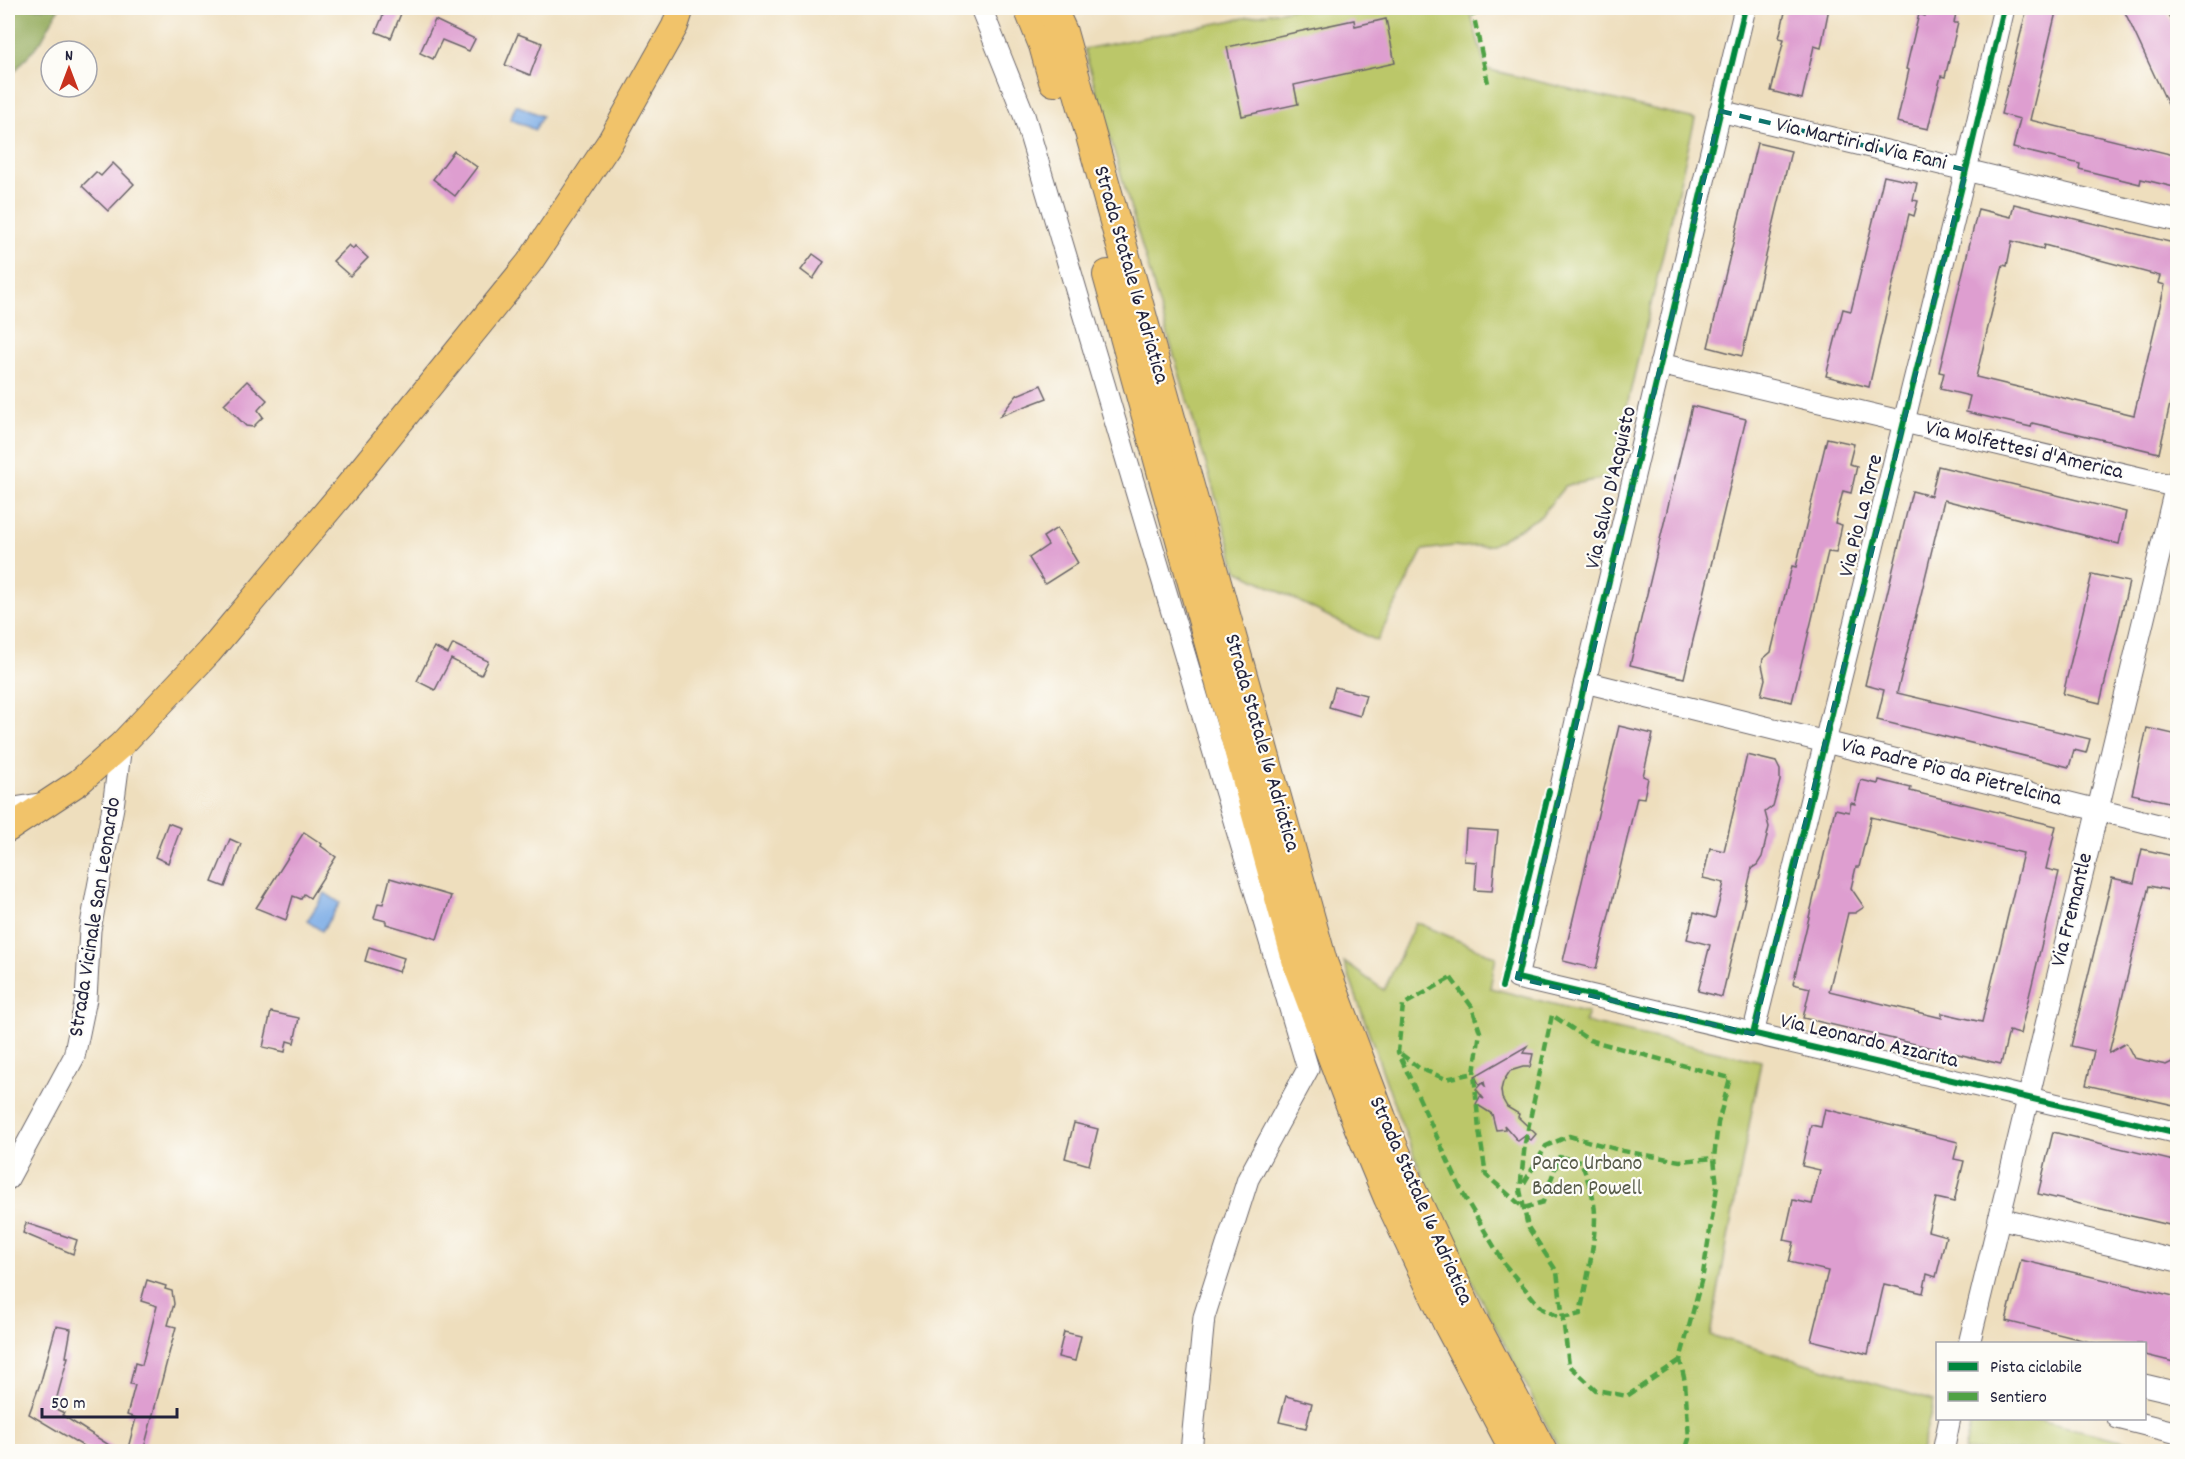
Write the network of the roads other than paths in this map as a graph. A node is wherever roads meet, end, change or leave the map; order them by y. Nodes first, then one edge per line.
1 (681, 8) edge
2 (981, 8) edge
3 (1029, 8) edge
4 (1051, 8) edge
5 (1744, 8) edge
6 (2004, 8) edge
7 (1720, 111) junction
8 (1966, 170) junction
9 (2178, 221) edge
10 (1660, 364) junction
11 (1904, 422) junction
12 (2177, 484) edge
13 (1585, 682) junction
14 (1825, 742) junction
15 (121, 745) junction
16 (48, 802) junction
17 (8, 809) edge
18 (2097, 809) junction
19 (8, 829) edge
20 (2178, 830) edge
21 (1517, 978) joint
22 (1753, 1034) junction
23 (2028, 1098) junction
24 (2178, 1133) edge
25 (8, 1179) edge
26 (1999, 1218) junction
27 (2178, 1261) edge
28 (1972, 1342) edge
29 (2146, 1385) edge
30 (2178, 1394) edge
31 (1950, 1420) edge
32 (2122, 1420) edge
33 (2178, 1433) edge
34 (1191, 1452) edge
35 (1516, 1452) edge
36 (1542, 1452) edge
37 (1942, 1452) edge

1 - 15 main road
2 - 34 street
3 - 35 highway, Strada Statale 16 Adriatica
4 - 36 highway, Strada Statale 16 Adriatica
5 - 7 street, Via Salvo D'Acquisto
6 - 8 street, Via Pio La Torre
7 - 8 street, Via Martiri di Via Fani
7 - 10 street, Via Salvo D'Acquisto
8 - 9 street, Via Martiri di Via Fani
8 - 11 street, Via Pio La Torre
10 - 11 street, Via Molfettesi d'America
10 - 13 street, Via Salvo D'Acquisto
11 - 12 street, Via Molfettesi d'America
11 - 14 street, Via Pio La Torre
12 - 18 street, Via Fremantle
13 - 14 street, Via Padre Pio da Pietrelcina
13 - 21 street, Via Salvo D'Acquisto
14 - 18 street, Via Padre Pio da Pietrelcina
14 - 22 street, Via Pio La Torre
15 - 16 main road
15 - 25 street, Strada Vicinale San Leonardo
16 - 17 street
16 - 19 main road
18 - 20 street, Via Padre Pio da Pietrelcina
18 - 23 street, Via Fremantle
21 - 22 street, Via Leonardo Azzarita
22 - 23 street, Via Leonardo Azzarita
23 - 24 street, Via Leonardo Azzarita
23 - 26 street, Via Fremantle
26 - 27 street
26 - 28 street, Via Fremantle
29 - 30 street
31 - 37 street
32 - 33 street

